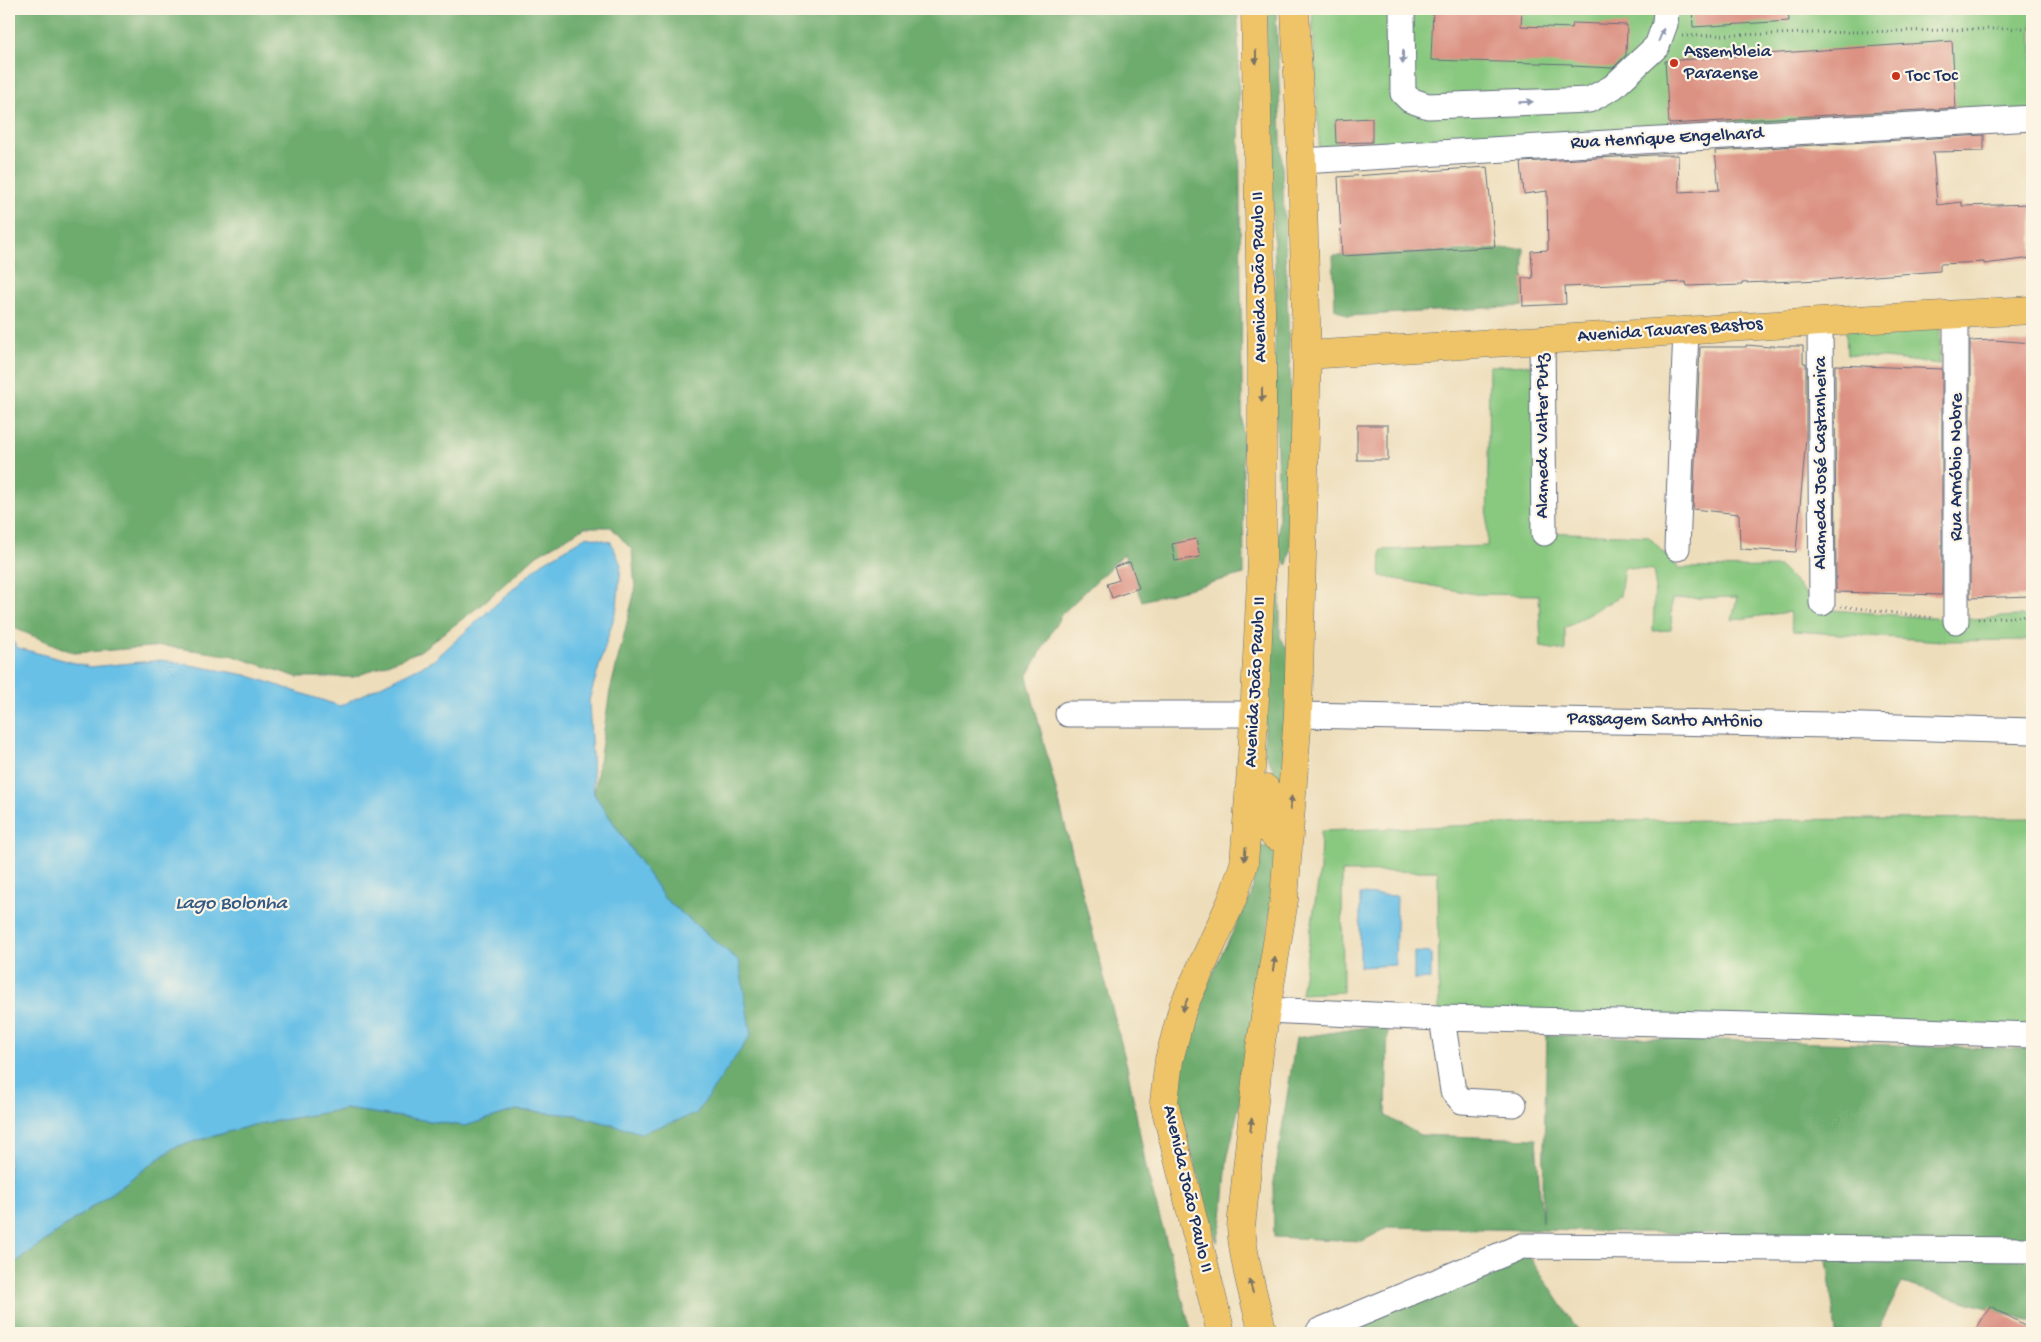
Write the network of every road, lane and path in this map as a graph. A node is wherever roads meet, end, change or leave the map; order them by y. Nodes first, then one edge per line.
1 (1255, 9) edge
2 (1295, 9) edge
3 (1402, 9) edge
4 (1666, 9) edge
5 (2032, 28) edge
6 (1662, 37) junction
7 (2032, 118) edge
8 (1302, 161) junction
9 (2032, 310) edge
10 (1956, 314) junction
11 (1820, 322) junction
12 (1686, 331) junction
13 (1542, 339) junction
14 (1307, 355) junction
15 (1544, 532) dead end
16 (1677, 548) dead end
17 (1262, 560) junction
18 (1822, 604) joint
19 (2032, 616) edge
20 (1956, 621) junction
21 (1299, 641) junction
22 (1068, 714) dead end
23 (1254, 714) junction
24 (1298, 715) junction
25 (2032, 731) edge
26 (1252, 756) junction
27 (1289, 835) junction
28 (1266, 1010) junction
29 (1442, 1018) junction
30 (2032, 1035) edge
31 (1514, 1104) dead end
32 (2032, 1250) edge
33 (1221, 1333) edge
34 (1264, 1333) edge
35 (1314, 1333) edge

1 -> 17 main road, Avenida João Paulo II
2 - 8 main road
3 -> 6 street
6 -> 4 street
5 - 6 path
7 - 8 street, Rua Henrique Engelhard
8 - 14 main road
9 - 10 main road, Avenida Tavares Bastos
10 - 11 main road, Avenida Tavares Bastos
10 - 20 street, Rua Arnóbio Nobre
11 - 12 main road, Avenida Tavares Bastos
11 - 18 street, Alameda José Castanheira
12 - 13 main road, Avenida Tavares Bastos
12 - 16 street
13 - 14 main road, Avenida Tavares Bastos
13 - 15 street, Alameda Valter Putz
14 - 21 main road
17 - 21 main road
17 - 23 main road, Avenida João Paulo II
18 - 20 path
19 - 20 path
21 - 24 main road
22 - 23 street
23 - 26 main road, Avenida João Paulo II
24 - 25 street, Passagem Santo Antônio
27 -> 24 main road
26 - 27 main road
26 -> 33 main road, Avenida João Paulo II
28 -> 27 main road
28 - 29 street
34 -> 28 main road
29 - 30 street
29 - 31 street
32 - 35 street

